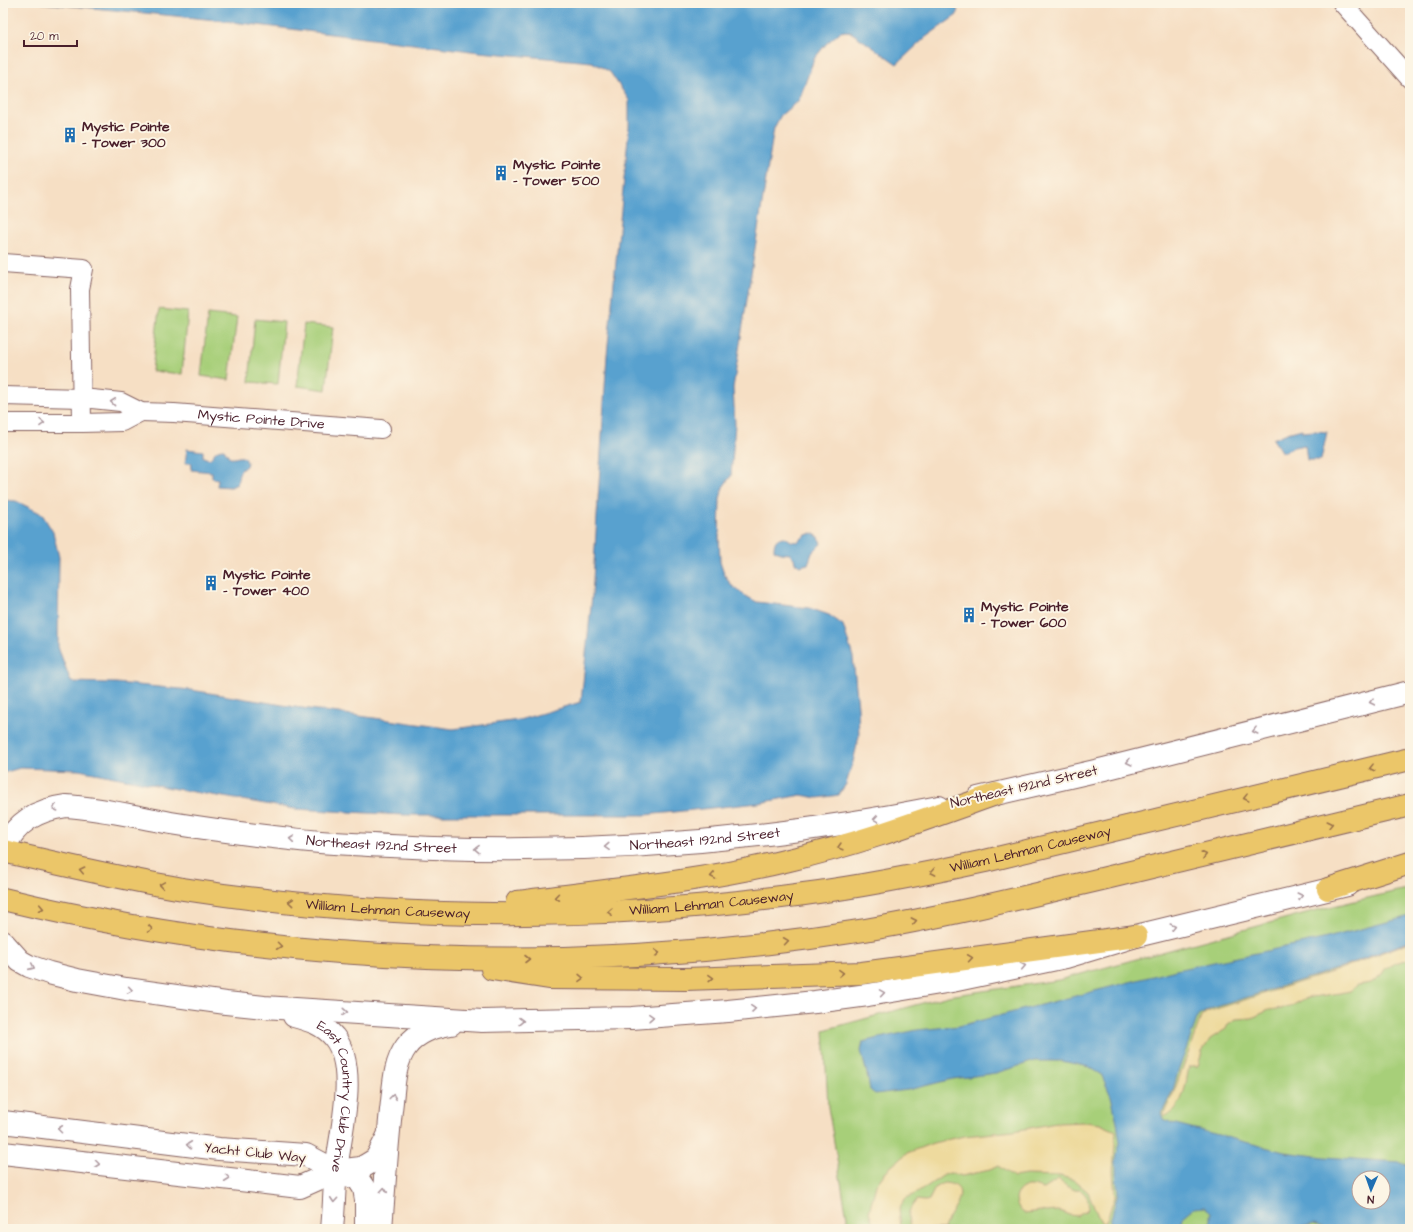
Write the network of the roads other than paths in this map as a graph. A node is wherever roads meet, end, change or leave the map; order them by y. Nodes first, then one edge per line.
1 (1342, 3) edge
2 (1410, 79) edge
3 (3, 263) edge
4 (3, 396) edge
5 (82, 398) junction
6 (141, 412) junction
7 (3, 423) edge
8 (82, 423) junction
9 (381, 429) dead end
10 (1410, 692) edge
11 (1410, 759) edge
12 (996, 794) junction
13 (1410, 805) edge
14 (3, 850) edge
15 (1410, 863) edge
16 (1410, 869) edge
17 (1328, 889) junction
18 (3, 899) edge
19 (441, 913) junction
20 (1136, 936) junction
21 (3, 942) edge
22 (404, 956) junction
23 (264, 1007) junction
24 (482, 1021) junction
25 (3, 1122) edge
26 (388, 1136) junction
27 (3, 1153) edge
28 (336, 1171) junction
29 (332, 1229) edge
30 (366, 1229) edge
31 (380, 1229) edge

1 - 2 street
3 - 5 street
4 - 5 street, Mystic Pointe Drive
6 -> 5 street, Mystic Pointe Drive
5 - 8 street
6 - 8 street, Mystic Pointe Drive
6 - 9 street, Mystic Pointe Drive
7 -> 8 street, Mystic Pointe Drive
10 -> 12 street, Northeast 192nd Street
11 -> 19 highway, William Lehman Causeway
12 -> 14 street, Northeast 192nd Street
12 -> 19 highway
22 -> 13 highway
19 -> 14 highway, William Lehman Causeway
15 - 17 highway
16 - 17 street
20 -> 17 street
18 -> 22 highway
22 -> 20 highway
24 -> 20 street
21 -> 23 street
23 -> 24 street
23 - 28 street, East Country Club Drive
26 -> 24 street
28 -> 25 street, Yacht Club Way
26 - 28 street
31 -> 26 street
27 -> 28 street, Yacht Club Way
28 -> 29 street, East Country Club Drive
28 - 30 street

